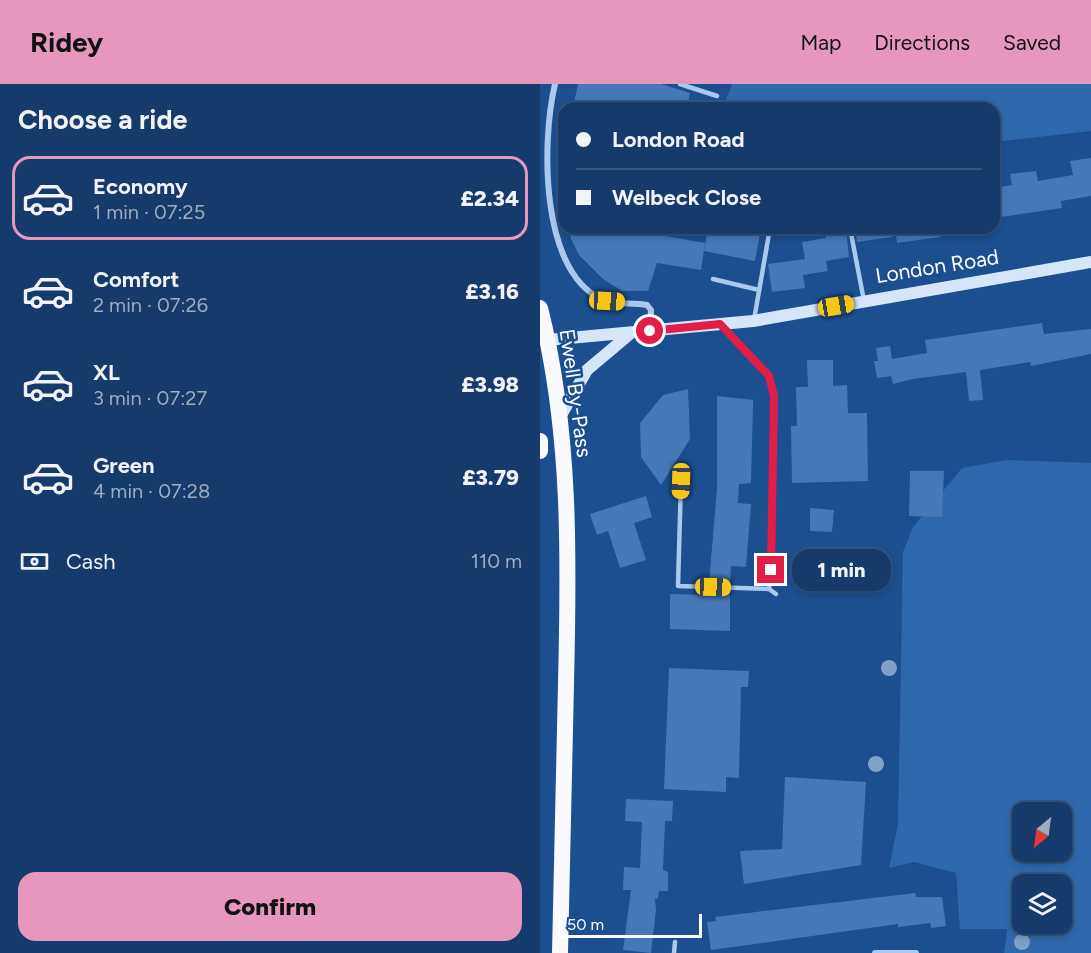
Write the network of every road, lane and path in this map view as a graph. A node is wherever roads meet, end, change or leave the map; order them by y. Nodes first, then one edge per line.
1 (555, 84) edge
2 (680, 84) edge
3 (717, 96) dead end
4 (769, 234) edge
5 (850, 234) edge
6 (1091, 262) edge
7 (713, 279) dead end
8 (759, 290) junction
9 (864, 301) junction
10 (540, 308) edge
11 (753, 321) junction
12 (720, 324) junction
13 (650, 331) junction
14 (632, 333) junction
15 (543, 342) edge
16 (560, 417) junction
17 (540, 441) edge
18 (540, 451) edge
19 (681, 481) dead end
20 (771, 570) joint
21 (770, 589) junction
22 (776, 594) dead end
23 (675, 942) dead end
24 (560, 953) edge
25 (674, 953) edge
26 (875, 953) edge
27 (916, 953) edge

1 - 13 street
2 - 3 lane
4 - 8 lane
5 - 9 lane
6 - 9 main road, London Road
7 - 8 lane
8 - 11 lane
9 - 11 main road, London Road
10 - 15 highway, Ewell By-Pass
11 - 12 main road, London Road
12 - 13 main road, London Road
12 - 20 street
13 - 14 main road, London Road
14 - 15 main road, London Road
14 - 16 main road
15 - 16 highway, Ewell By-Pass
16 - 24 highway, Ewell By-Pass
17 - 18 highway
19 - 21 lane
20 - 21 lane
21 - 22 lane
23 - 25 lane
26 - 27 street

